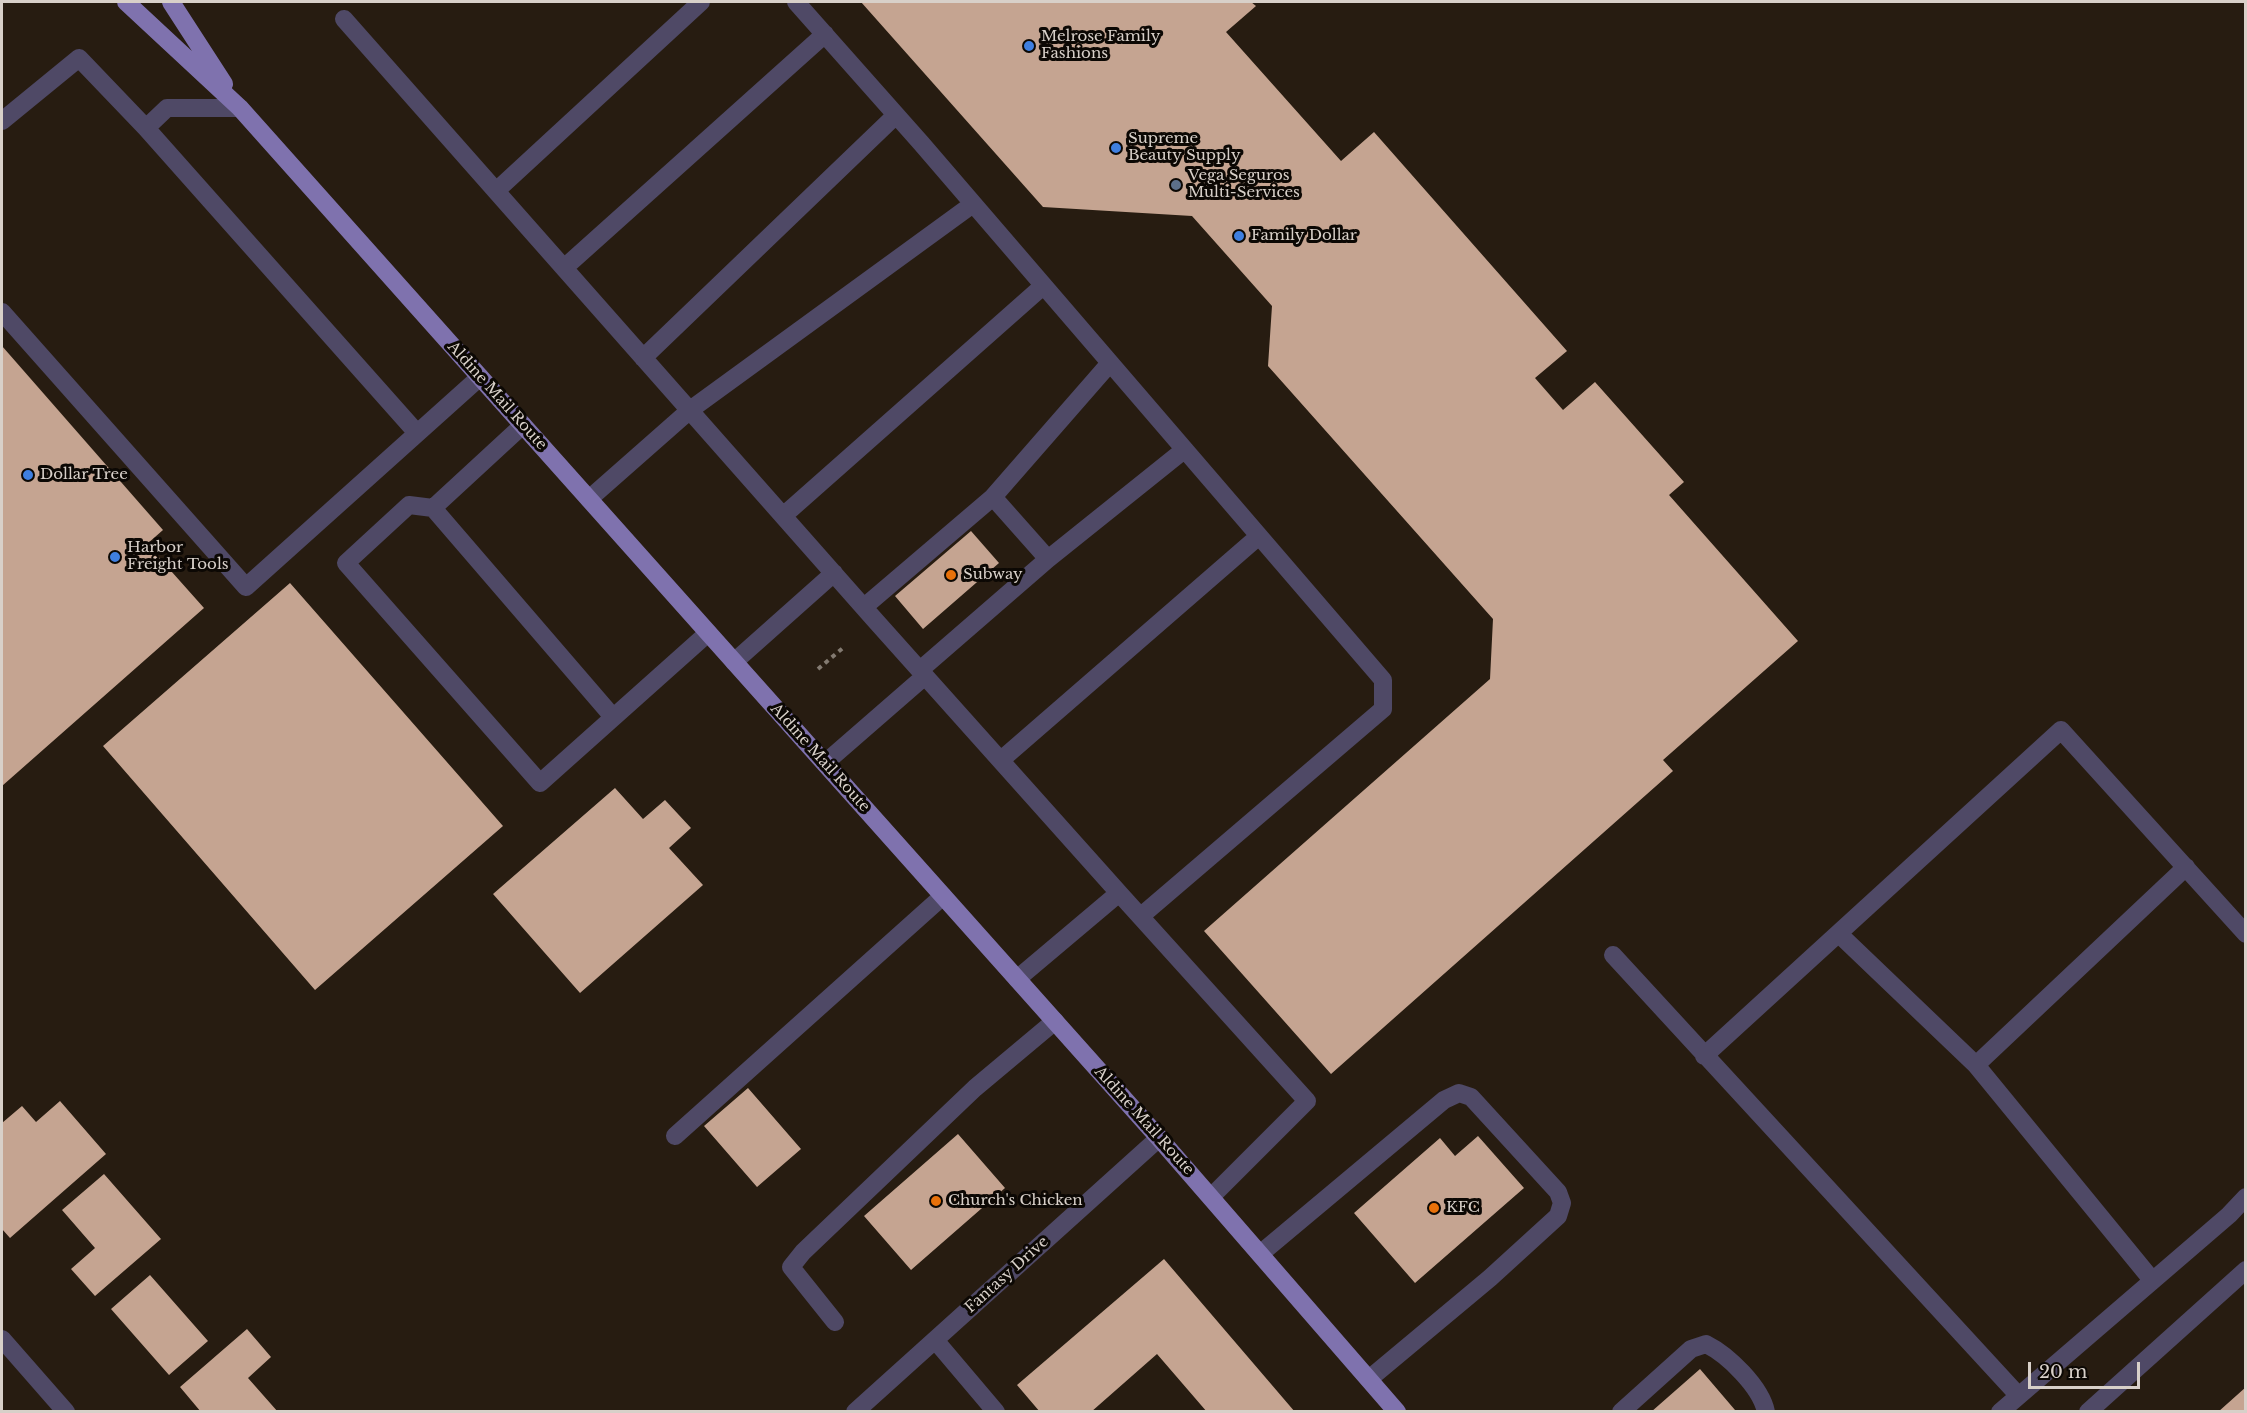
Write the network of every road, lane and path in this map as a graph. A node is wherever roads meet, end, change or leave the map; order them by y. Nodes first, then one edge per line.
1 (126, 2) edge
2 (171, 2) edge
3 (701, 2) edge
4 (796, 2) edge
5 (344, 19) dead end
6 (825, 34) junction
7 (240, 108) junction
8 (896, 115) junction
9 (2, 121) edge
10 (146, 128) junction
11 (496, 191) junction
12 (973, 204) junction
13 (564, 268) junction
14 (1043, 286) junction
15 (2, 312) edge
16 (643, 358) junction
17 (1110, 363) junction
18 (480, 377) junction
19 (690, 411) junction
20 (523, 426) junction
21 (417, 433) junction
22 (1184, 450) junction
23 (993, 497) junction
24 (589, 499) junction
25 (433, 508) junction
26 (783, 516) junction
27 (1259, 536) junction
28 (1048, 559) junction
29 (834, 573) junction
30 (864, 608) junction
31 (708, 633) junction
32 (844, 647) dead end
33 (735, 662) junction
34 (818, 669) dead end
35 (923, 673) junction
36 (613, 717) junction
37 (1001, 760) junction
38 (825, 763) junction
39 (2186, 867) junction
40 (1119, 892) junction
41 (943, 896) junction
42 (1141, 916) junction
43 (1839, 934) junction
44 (2246, 934) edge
45 (1613, 955) dead end
46 (1017, 979) junction
47 (1054, 1021) junction
48 (1704, 1056) junction
49 (1976, 1065) junction
50 (675, 1136) dead end
51 (1159, 1138) junction
52 (1210, 1197) junction
53 (2246, 1197) edge
54 (1260, 1254) junction
55 (2246, 1270) edge
56 (2152, 1280) junction
57 (835, 1322) dead end
58 (2, 1339) edge
59 (935, 1340) junction
60 (1369, 1379) junction
61 (2018, 1395) junction
62 (66, 1412) edge
63 (855, 1412) edge
64 (996, 1412) edge
65 (1397, 1412) edge
66 (1621, 1412) edge
67 (1766, 1412) edge
68 (2000, 1412) edge
69 (2088, 1412) edge

1 - 7 main road, Aldine Mail Route
2 - 7 main road, Aldine Mail Route
3 - 11 street
4 - 6 street
5 - 11 street
6 - 8 street
6 - 13 street
7 - 10 street
7 - 18 main road, Aldine Mail Route
8 - 12 street
8 - 16 street
9 - 10 street
10 - 21 street
11 - 13 street
12 - 14 street
12 - 19 street
13 - 16 street
14 - 17 street
14 - 26 street
15 - 21 street
16 - 19 street
17 - 22 street
17 - 23 street
18 - 20 main road, Aldine Mail Route
18 - 21 street
19 - 24 street
19 - 26 street
20 - 24 main road, Aldine Mail Route
20 - 25 street
22 - 27 street
22 - 28 street
23 - 28 street
23 - 30 street
24 - 31 main road, Aldine Mail Route
25 - 36 street
25 - 36 street
26 - 29 street
27 - 37 street
27 - 42 street
28 - 35 street
29 - 30 street
29 - 33 street
30 - 35 street
31 - 33 main road, Aldine Mail Route
31 - 36 street
32 - 34 path
33 - 38 main road, Aldine Mail Route
35 - 37 street
35 - 38 street
37 - 40 street
38 - 41 main road, Aldine Mail Route
39 - 43 street
39 - 44 street
39 - 49 street
40 - 42 street
40 - 46 street
41 - 46 main road, Aldine Mail Route
41 - 50 street
42 - 52 street
43 - 48 street
43 - 49 street
45 - 48 street
46 - 47 main road, Aldine Mail Route
47 - 51 main road, Aldine Mail Route
47 - 57 street
48 - 61 street
49 - 56 street
51 - 52 main road, Aldine Mail Route
51 - 59 street, Fantasy Drive
52 - 54 main road, Aldine Mail Route
53 - 56 street
54 - 60 main road, Aldine Mail Route
54 - 60 street
55 - 69 street
56 - 61 street
58 - 62 street
59 - 63 street, Fantasy Drive
59 - 64 street
60 - 65 main road, Aldine Mail Route
61 - 68 street
66 - 67 street

